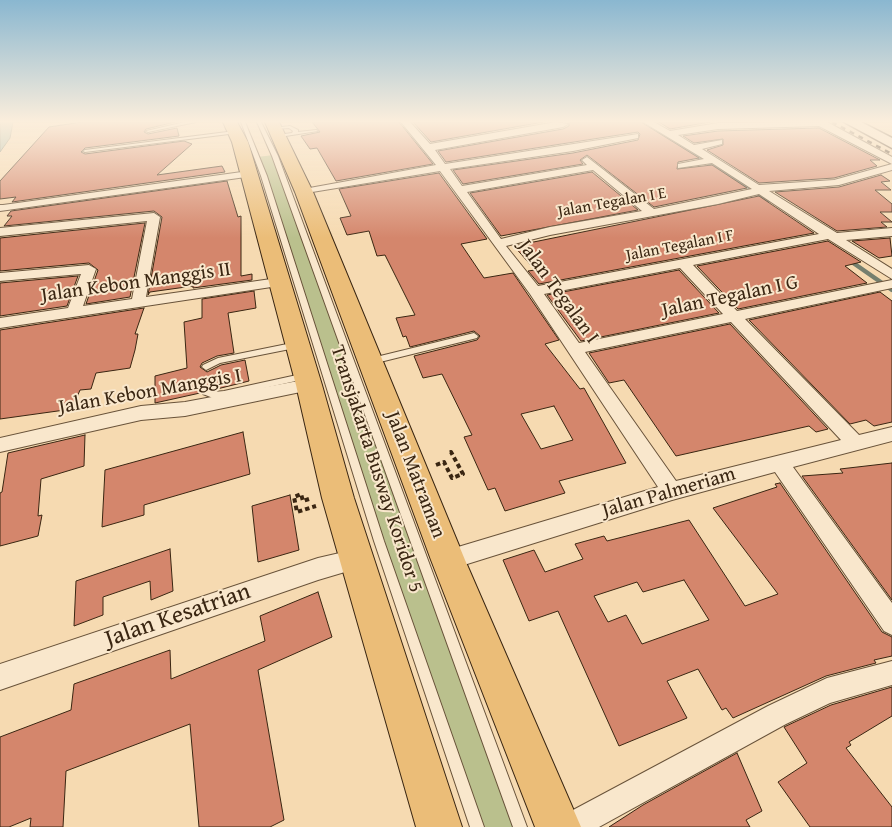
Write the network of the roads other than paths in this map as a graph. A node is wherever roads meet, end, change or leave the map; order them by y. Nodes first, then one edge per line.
1 (245, 161) edge
2 (255, 161) edge
3 (276, 161) edge
4 (290, 161) edge
5 (438, 161) edge
6 (487, 161) edge
7 (589, 161) edge
8 (711, 161) edge
9 (715, 161) edge
10 (870, 161) dead end
11 (891, 163) edge
12 (682, 166) dead end
13 (443, 167) junction
14 (594, 167) junction
15 (249, 174) junction
16 (460, 190) junction
17 (757, 191) junction
18 (304, 192) junction
19 (4, 208) dead end
20 (650, 212) junction
21 (0, 232) edge
22 (892, 232) edge
23 (826, 237) junction
24 (498, 244) junction
25 (874, 262) junction
26 (892, 262) edge
27 (683, 263) junction
28 (892, 274) edge
29 (0, 278) edge
30 (278, 282) junction
31 (892, 284) edge
32 (535, 292) junction
33 (138, 304) junction
34 (74, 312) junction
35 (734, 318) junction
36 (0, 324) edge
37 (474, 336) dead end
38 (298, 345) junction
39 (575, 349) junction
40 (370, 362) junction
41 (206, 367) dead end
42 (308, 380) junction
43 (206, 392) dead end
44 (892, 434) edge
45 (855, 443) junction
46 (0, 445) edge
47 (778, 462) junction
48 (672, 491) junction
49 (357, 560) junction
50 (448, 560) junction
51 (892, 623) edge
52 (892, 673) edge
53 (0, 676) edge
54 (439, 827) edge
55 (477, 827) edge
56 (520, 827) edge
57 (558, 827) edge
58 (570, 827) edge

1 - 15 main road
2 - 55 lane, Transjakarta Busway Koridor 5
3 - 56 lane, Transjakarta Busway Koridor 5
4 - 18 main road, Jalan Matraman
5 - 13 street, Jalan Tegalan I
6 - 13 street
7 - 14 street
8 - 12 street
9 - 17 street
10 - 11 street
11 - 17 street, Jalan Tegalan I E
13 - 16 street, Jalan Tegalan I
13 - 18 street
14 - 16 street
14 - 20 street
15 - 19 street
15 - 30 main road
16 - 24 street, Jalan Tegalan I
17 - 20 street, Jalan Tegalan I E
17 - 23 street
18 - 40 main road, Jalan Matraman
20 - 24 street, Jalan Tegalan I E
21 - 33 street
22 - 23 street, Jalan Tegalan I F
23 - 25 street
23 - 27 street, Jalan Tegalan I F
24 - 32 street, Jalan Tegalan I
25 - 26 street
25 - 28 street
27 - 32 street, Jalan Tegalan I F
27 - 35 street
29 - 34 street
30 - 33 street, Jalan Kebon Manggis II
30 - 38 main road
31 - 35 street, Jalan Tegalan I G
32 - 39 street, Jalan Tegalan I
33 - 34 street, Jalan Kebon Manggis II
34 - 36 street, Jalan Kebon Manggis II
35 - 39 street, Jalan Tegalan I G
35 - 45 street
37 - 40 lane
38 - 41 lane
38 - 42 main road
39 - 48 street, Jalan Tegalan I
40 - 50 main road, Jalan Matraman
42 - 43 lane
42 - 46 street, Jalan Kebon Manggis I
42 - 49 main road
44 - 45 street, Jalan Palmeriam
45 - 47 street, Jalan Palmeriam
47 - 48 street, Jalan Palmeriam
47 - 51 street
48 - 50 street, Jalan Palmeriam
49 - 53 street, Jalan Kesatrian
49 - 54 main road
50 - 57 main road, Jalan Matraman
52 - 58 street

